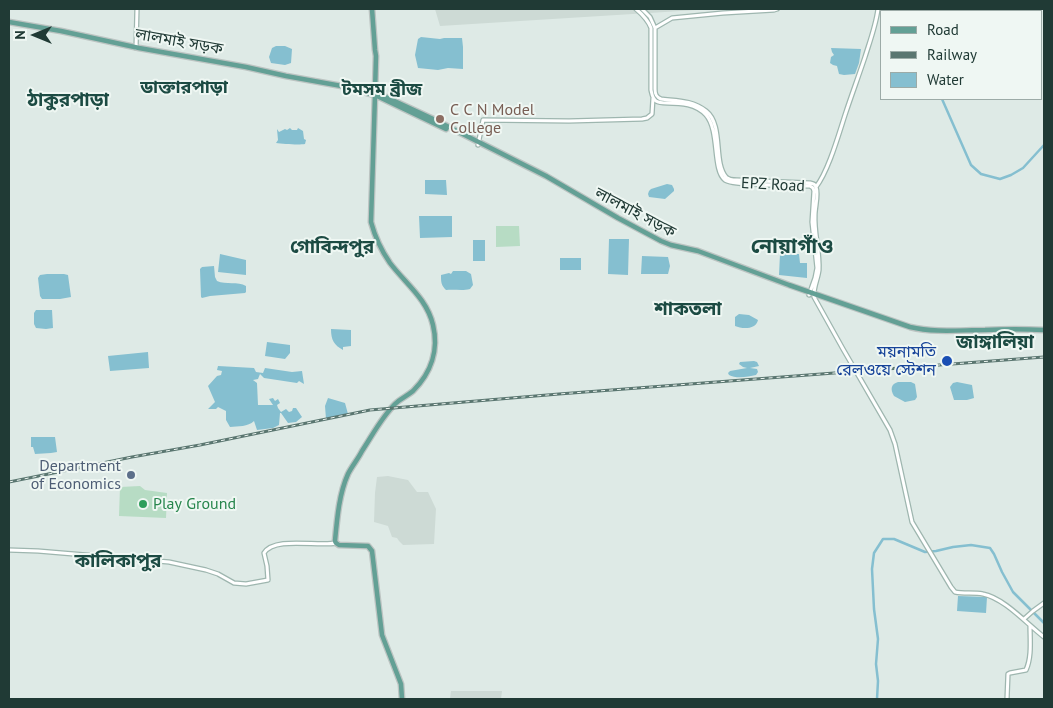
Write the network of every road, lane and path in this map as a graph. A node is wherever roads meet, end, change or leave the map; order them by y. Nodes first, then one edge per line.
1 (137, 9) edge
2 (372, 9) edge
3 (636, 9) edge
4 (642, 9) edge
5 (777, 9) edge
6 (878, 9) edge
7 (9, 22) edge
8 (655, 28) junction
9 (136, 48) junction
10 (374, 93) junction
11 (653, 98) junction
12 (478, 144) junction
13 (766, 183) junction
14 (815, 188) junction
15 (812, 295) junction
16 (1044, 331) edge
17 (336, 544) junction
18 (9, 550) edge
19 (1044, 604) edge
20 (1024, 619) junction
21 (1030, 626) junction
22 (1044, 637) edge
23 (402, 699) edge
24 (1007, 699) edge

1 - 9 main road
2 - 10 main road
3 - 11 main road
4 - 8 main road
5 - 8 main road
6 - 14 main road
7 - 9 main road, লালমাই সড়ক
8 - 13 main road, EPZ Road
9 - 10 main road, লালমাই সড়ক
10 - 12 main road, লালমাই সড়ক
10 - 17 main road
11 - 12 main road
11 - 13 main road, EPZ Road
12 - 15 main road, লালমাই সড়ক
13 - 14 main road, EPZ Road
14 - 15 main road, EPZ Road
15 - 16 main road, লালমাই সড়ক
15 - 20 main road
17 - 18 main road
17 - 23 main road
19 - 20 main road
20 - 21 main road
21 - 22 main road
21 - 24 main road

